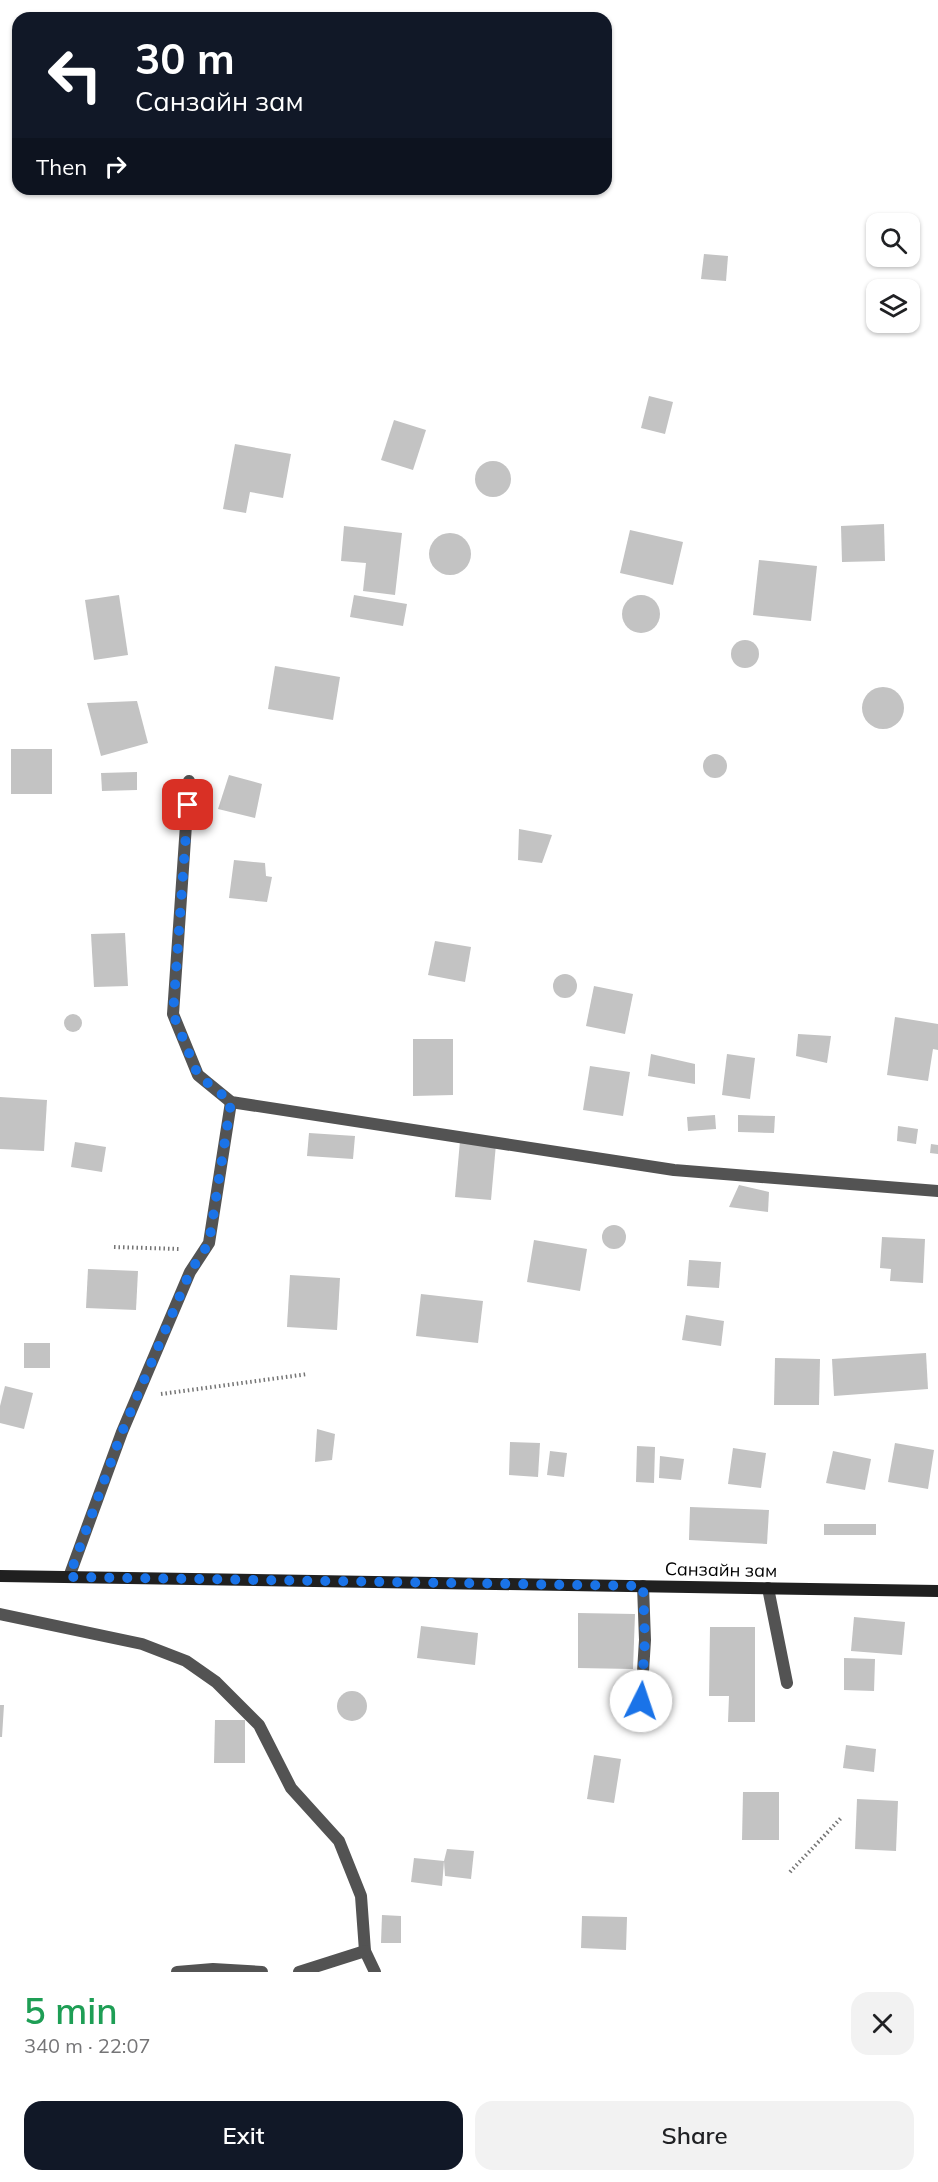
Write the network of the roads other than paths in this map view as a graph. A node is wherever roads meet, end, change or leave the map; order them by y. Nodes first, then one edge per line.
1 (189, 781) dead end
2 (231, 1102) junction
3 (938, 1191) edge
4 (0, 1576) edge
5 (69, 1577) junction
6 (643, 1586) junction
7 (768, 1588) junction
8 (938, 1591) edge
9 (0, 1614) edge
10 (787, 1683) dead end
11 (640, 1719) dead end
12 (365, 1951) junction
13 (177, 1972) edge
14 (262, 1972) edge
15 (299, 1972) edge
16 (375, 1972) edge

1 - 2 street
2 - 3 street
2 - 5 street
4 - 5 main road, Санзайн зам
5 - 6 main road, Санзайн зам
6 - 7 main road, Санзайн зам
6 - 11 street
7 - 8 main road, Санзайн зам
7 - 10 street
9 - 12 street
12 - 15 street
12 - 16 street
13 - 14 street

